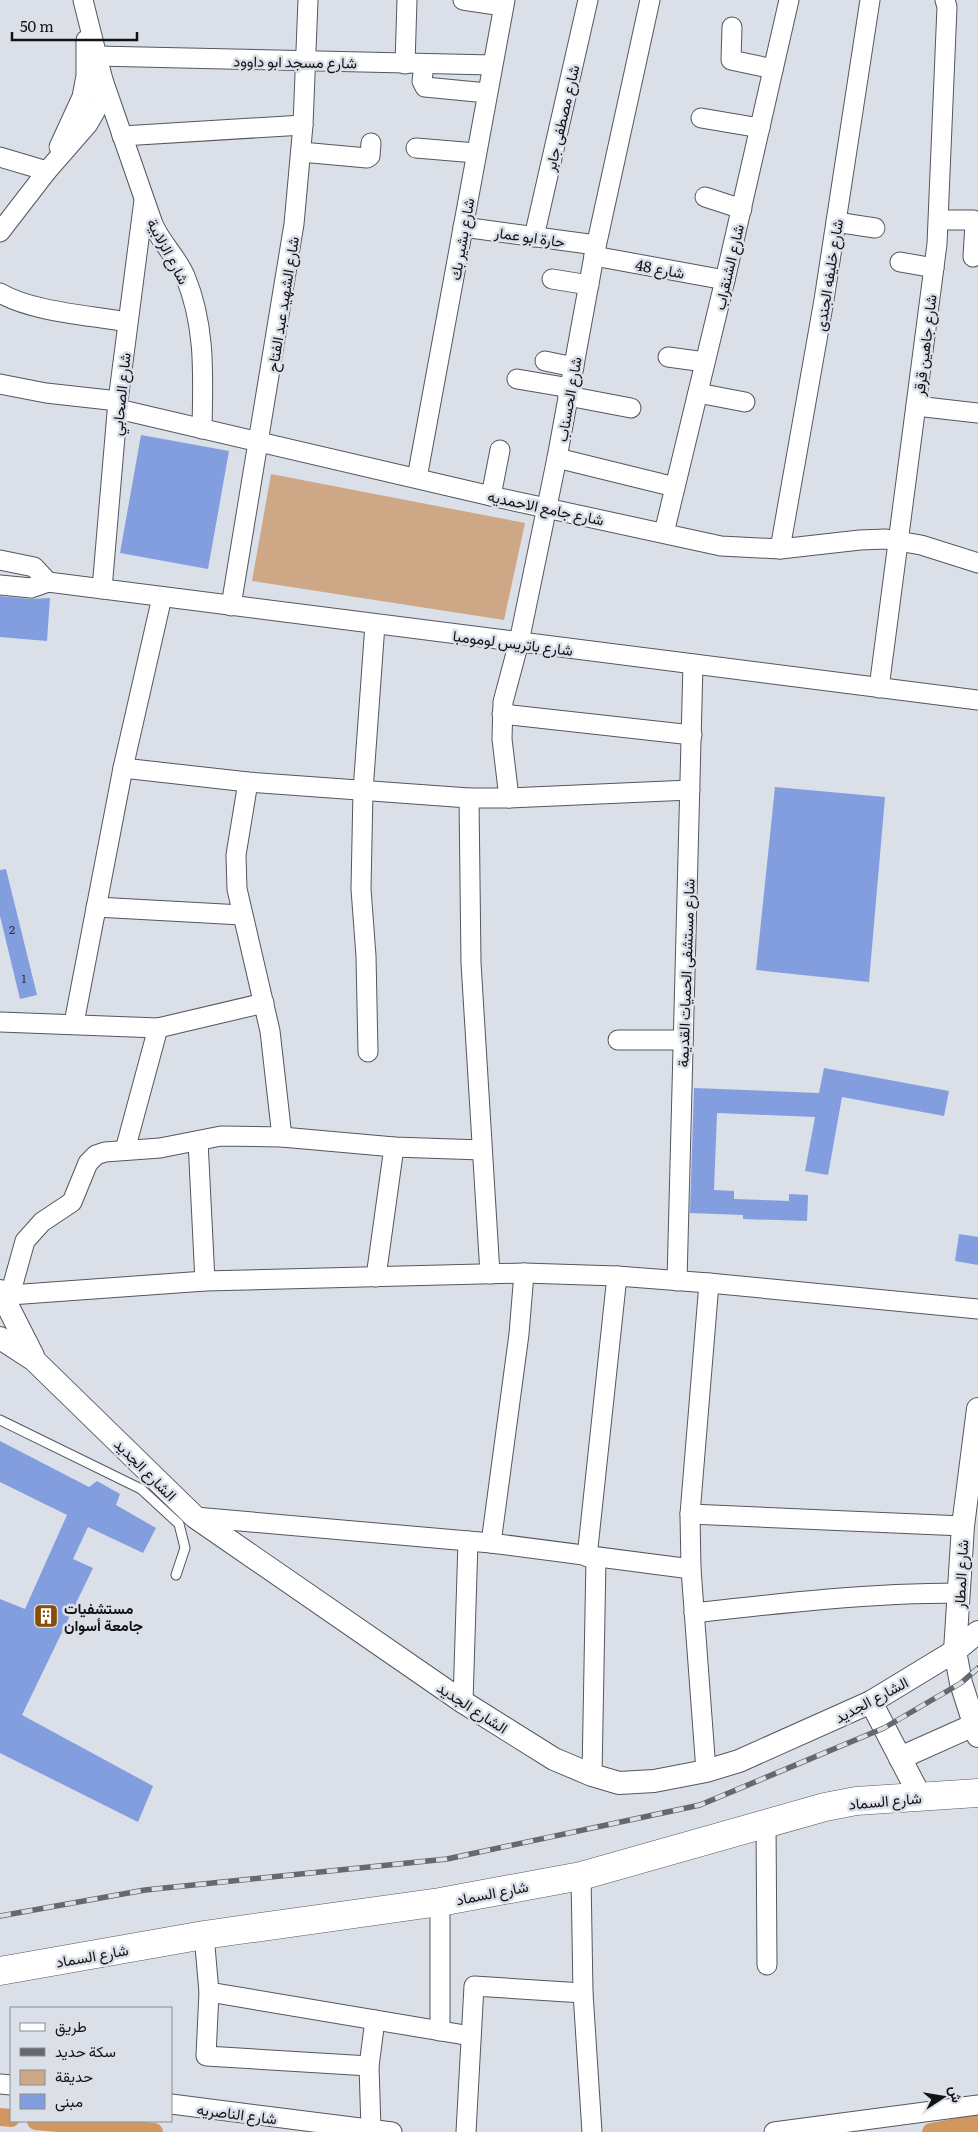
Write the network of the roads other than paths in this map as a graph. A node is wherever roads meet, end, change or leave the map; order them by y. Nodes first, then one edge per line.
1 (308, 0) edge
2 (407, 0) edge
3 (463, 0) edge
4 (588, 0) edge
5 (650, 0) edge
6 (788, 0) edge
7 (870, 0) edge
8 (945, 0) edge
9 (504, 3) edge
10 (85, 8) edge
11 (732, 26) dead end
12 (97, 56) junction
13 (306, 62) junction
14 (405, 64) junction
15 (424, 64) junction
16 (492, 65) junction
17 (773, 69) junction
18 (102, 80) junction
19 (488, 93) junction
20 (701, 118) dead end
21 (303, 125) junction
22 (760, 128) junction
23 (122, 136) junction
24 (371, 143) dead end
25 (416, 148) dead end
26 (301, 152) junction
27 (476, 153) junction
28 (0, 157) edge
29 (47, 171) junction
30 (706, 197) dead end
31 (144, 200) junction
32 (742, 209) junction
33 (939, 220) junction
34 (836, 222) junction
35 (463, 227) junction
36 (875, 228) dead end
37 (0, 232) edge
38 (534, 237) junction
39 (595, 251) junction
40 (973, 257) dead end
41 (900, 262) dead end
42 (934, 268) junction
43 (552, 279) dead end
44 (725, 280) junction
45 (589, 285) junction
46 (0, 293) edge
47 (127, 322) junction
48 (668, 357) dead end
49 (545, 361) dead end
50 (706, 362) junction
51 (574, 367) junction
52 (517, 379) dead end
53 (0, 384) edge
54 (569, 392) junction
55 (698, 393) junction
56 (745, 402) dead end
57 (118, 405) junction
58 (916, 406) junction
59 (631, 408) dead end
60 (978, 413) edge
61 (202, 429) junction
62 (259, 442) junction
63 (500, 450) dead end
64 (557, 458) junction
65 (417, 478) junction
66 (675, 487) junction
67 (491, 496) junction
68 (547, 508) junction
69 (664, 533) junction
70 (899, 541) junction
71 (780, 548) junction
72 (0, 560) edge
73 (978, 563) edge
74 (48, 582) junction
75 (0, 585) edge
76 (102, 589) junction
77 (162, 597) junction
78 (231, 606) junction
79 (375, 624) junction
80 (519, 642) junction
81 (693, 664) junction
82 (879, 688) junction
83 (978, 700) edge
84 (502, 714) junction
85 (692, 734) junction
86 (123, 768) junction
87 (248, 782) junction
88 (690, 790) junction
89 (363, 791) junction
90 (470, 798) junction
91 (509, 798) junction
92 (96, 907) junction
93 (242, 916) junction
94 (264, 1003) junction
95 (0, 1022) edge
96 (74, 1023) junction
97 (158, 1028) junction
98 (618, 1040) dead end
99 (683, 1040) junction
100 (368, 1052) dead end
101 (282, 1137) junction
102 (198, 1141) junction
103 (394, 1147) junction
104 (125, 1150) junction
105 (482, 1150) junction
106 (524, 1273) junction
107 (490, 1274) junction
108 (617, 1276) junction
109 (376, 1277) junction
110 (205, 1281) junction
111 (677, 1281) junction
112 (709, 1283) junction
113 (5, 1297) edge
114 (978, 1309) edge
115 (0, 1338) edge
116 (34, 1360) junction
117 (978, 1409) edge
118 (0, 1420) edge
119 (690, 1514) junction
120 (195, 1517) junction
121 (963, 1526) junction
122 (468, 1541) junction
123 (491, 1542) junction
124 (591, 1557) junction
125 (691, 1569) junction
126 (176, 1575) dead end
127 (959, 1593) junction
128 (694, 1613) junction
129 (978, 1632) edge
130 (955, 1651) junction
131 (463, 1702) junction
132 (871, 1702) junction
133 (976, 1730) edge
134 (900, 1758) junction
135 (706, 1770) junction
136 (592, 1775) junction
137 (978, 1793) edge
138 (921, 1798) junction
139 (766, 1822) junction
140 (581, 1876) junction
141 (440, 1902) junction
142 (204, 1935) junction
143 (767, 1965) dead end
144 (0, 1971) edge
145 (209, 1992) junction
146 (584, 1993) junction
147 (375, 2020) junction
148 (440, 2031) junction
149 (471, 2036) junction
150 (369, 2066) junction
151 (172, 2104) edge
152 (978, 2106) edge
153 (371, 2129) junction
154 (392, 2132) edge
155 (466, 2132) edge
156 (592, 2132) edge
157 (774, 2132) edge

1 - 13 street, شارع الشهيد عبد الفتاح
2 - 14 street
3 - 9 street
4 - 38 street, شارع مصطفى جابر
5 - 39 street, شارع الحسناب
6 - 17 street, شارع الشنقراب
7 - 34 street, شارع خليفه الجندى
8 - 33 street, شارع جاهين قرقر
9 - 16 street, شارع بشير بك
10 - 12 street
10 - 29 street
11 - 17 street
12 - 13 street, شارع مسجد ابو داوود
12 - 18 street
13 - 14 street, شارع مسجد ابو داوود
13 - 21 street, شارع الشهيد عبد الفتاح
14 - 15 street, شارع مسجد ابو داوود
15 - 16 street, شارع مسجد ابو داوود
15 - 19 street
16 - 19 street, شارع بشير بك
17 - 22 street, شارع الشنقراب
18 - 23 street, شارع الزلابية
18 - 29 street
19 - 27 street, شارع بشير بك
20 - 22 street
21 - 23 street
21 - 26 street, شارع الشهيد عبد الفتاح
22 - 32 street, شارع الشنقراب
23 - 31 street, شارع الزلابية
24 - 26 street
25 - 27 street
26 - 62 street, شارع الشهيد عبد الفتاح
27 - 35 street, شارع بشير بك
28 - 29 street
29 - 37 street
30 - 32 street
31 - 47 street, شارع الصحابي
31 - 61 street, شارع الزلابية
32 - 44 street, شارع الشنقراب
33 - 40 street
33 - 42 street, شارع جاهين قرقر
34 - 36 street
34 - 71 street, شارع خليفه الجندى
35 - 38 street, حارة ابو عمار
35 - 65 street, شارع بشير بك
38 - 39 street, حارة ابو عمار
39 - 44 street, شارع 48
39 - 45 street, شارع الحسناب
41 - 42 street
42 - 58 street, شارع جاهين قرقر
43 - 45 street
44 - 50 street, شارع الشنقراب
45 - 51 street, شارع الحسناب
46 - 47 street
47 - 57 street, شارع الصحابي
48 - 50 street
49 - 51 street
50 - 55 street, شارع الشنقراب
51 - 54 street, شارع الحسناب
52 - 54 street
53 - 57 street, شارع جامع الاحمديه
54 - 59 street
54 - 64 street, شارع الحسناب
55 - 56 street
55 - 66 street, شارع الشنقراب
57 - 61 street, شارع جامع الاحمديه
57 - 76 street, شارع الصحابي
58 - 60 street
58 - 70 street, شارع جاهين قرقر
61 - 62 street, شارع جامع الاحمديه
62 - 65 street, شارع جامع الاحمديه
62 - 78 street, شارع الشهيد عبد الفتاح
63 - 67 street
64 - 66 street
64 - 68 street, شارع الحسناب
65 - 67 street, شارع جامع الاحمديه
66 - 69 street, شارع الشنقراب
67 - 68 street, شارع جامع الاحمديه
68 - 69 street, شارع جامع الاحمديه
68 - 80 street, شارع الحسناب
69 - 71 street, شارع جامع الاحمديه
70 - 71 street, شارع جامع الاحمديه
70 - 73 street, شارع جامع الاحمديه
70 - 82 street, شارع جاهين قرقر
72 - 74 street
74 - 75 street, شارع باتريس لومومبا
74 - 76 street, شارع باتريس لومومبا
76 - 77 street, شارع باتريس لومومبا
77 - 78 street, شارع باتريس لومومبا
77 - 86 street
78 - 79 street, شارع باتريس لومومبا
79 - 80 street, شارع باتريس لومومبا
79 - 89 street
80 - 81 street, شارع باتريس لومومبا
80 - 84 street, شارع الحسناب
81 - 82 street, شارع باتريس لومومبا
81 - 85 street, شارع مستشفى الحميات القديمة
82 - 83 street, شارع باتريس لومومبا
84 - 85 street
84 - 91 street, شارع الحسناب
85 - 88 street, شارع مستشفى الحميات القديمة
86 - 87 street
86 - 92 street
87 - 89 street
87 - 93 street
88 - 91 street
88 - 99 street, شارع مستشفى الحميات القديمة
89 - 90 street
89 - 100 street
90 - 91 street
90 - 105 street
92 - 93 street
92 - 96 street
93 - 94 street
94 - 97 street
94 - 101 street
95 - 96 street
96 - 97 street
97 - 104 street
98 - 99 street
99 - 111 street, شارع مستشفى الحميات القديمة
101 - 102 street
101 - 103 street
102 - 104 street
102 - 110 street
103 - 105 street
103 - 109 street
104 - 113 street
105 - 107 street
106 - 107 street
106 - 108 street
106 - 123 street
107 - 109 street
108 - 111 street
108 - 124 street
109 - 110 street
110 - 113 street
111 - 112 street
112 - 114 street
112 - 119 street
113 - 116 street, الشارع الجديد
115 - 116 street, الشارع الجديد
116 - 120 street, الشارع الجديد
117 - 121 street, شارع المطار
118 - 126 lane
119 - 121 street
119 - 125 street
120 - 122 street
120 - 131 street, الشارع الجديد
121 - 127 street, شارع المطار
122 - 123 street
122 - 131 street
123 - 124 street
124 - 125 street
124 - 136 street
125 - 128 street
127 - 128 street
127 - 130 street, شارع المطار
128 - 135 street
129 - 130 street, الشارع الجديد
130 - 132 street, الشارع الجديد
130 - 133 street, شارع المطار
131 - 136 street, الشارع الجديد
132 - 134 street
132 - 135 street, الشارع الجديد
133 - 134 street
134 - 138 street
135 - 136 street, الشارع الجديد
137 - 138 highway, شارع السماد
138 - 139 highway, شارع السماد
139 - 140 highway, شارع السماد
139 - 143 street
140 - 141 highway, شارع السماد
140 - 146 street
141 - 142 highway, شارع السماد
141 - 148 street
142 - 144 highway, شارع السماد
142 - 145 street
145 - 147 street
145 - 150 street
146 - 149 street
146 - 156 street
147 - 148 street
147 - 150 street
148 - 149 street
149 - 155 street
150 - 153 street
151 - 153 street, شارع الناصريه
152 - 157 street
153 - 154 street, شارع الناصريه

